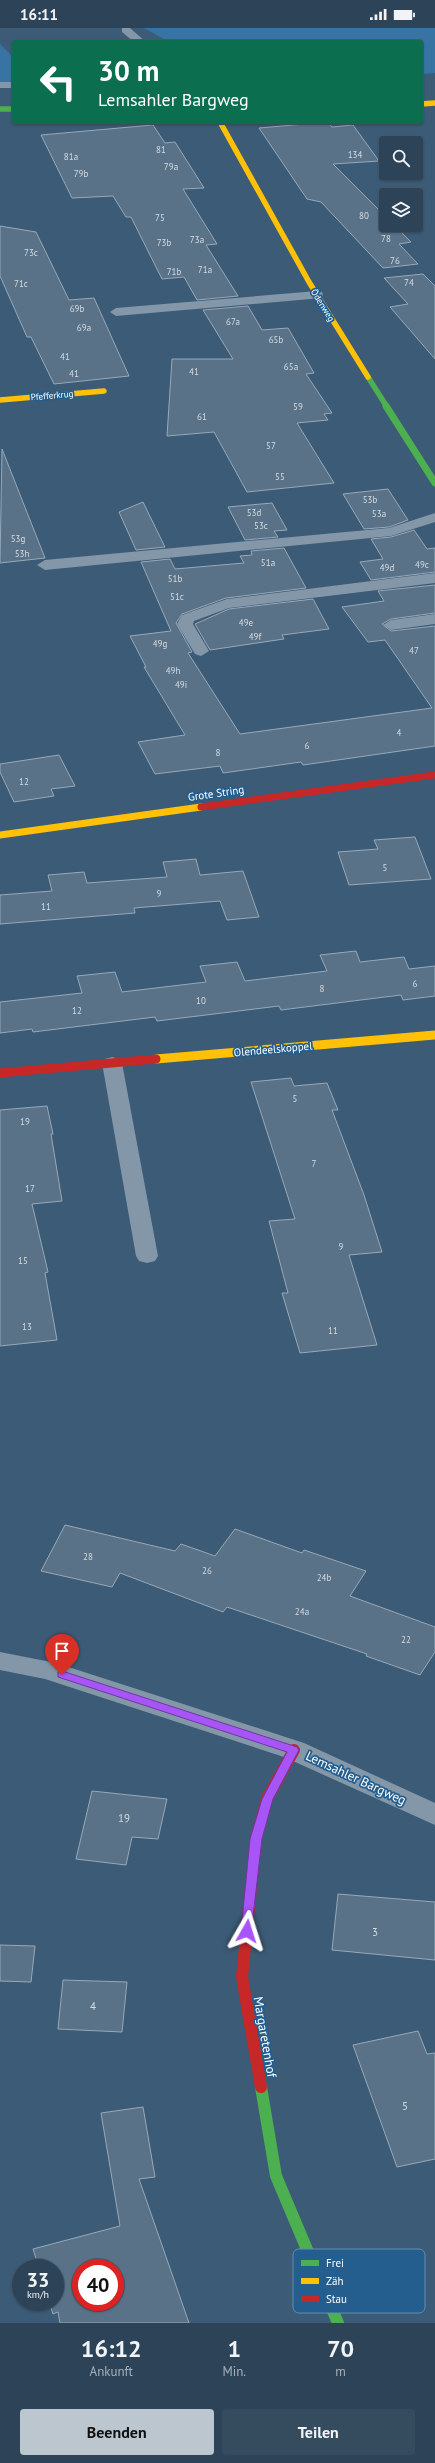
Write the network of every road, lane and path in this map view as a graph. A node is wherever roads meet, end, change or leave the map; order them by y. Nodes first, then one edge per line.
1 (126, 30) dead end
2 (138, 40) edge
3 (0, 85) edge
4 (12, 85) edge
5 (435, 103) edge
6 (423, 104) edge
7 (0, 109) edge
8 (12, 109) edge
9 (221, 124) edge
10 (317, 295) junction
11 (116, 312) dead end
12 (104, 391) dead end
13 (0, 400) edge
14 (435, 483) edge
15 (435, 517) edge
16 (45, 565) dead end
17 (435, 578) edge
18 (435, 619) edge
19 (391, 625) dead end
20 (201, 651) dead end
21 (435, 775) edge
22 (0, 835) edge
23 (435, 1035) edge
24 (112, 1064) junction
25 (0, 1073) edge
26 (147, 1256) dead end
27 (0, 1661) edge
28 (294, 1750) junction
29 (435, 1815) edge
30 (307, 2249) edge
31 (334, 2313) edge
32 (338, 2323) edge

1 - 2 lane
3 - 4 lane
5 - 6 street
7 - 8 street
9 - 10 street, Ödenweg
10 - 11 lane
10 - 14 street, Ödenweg
12 - 13 street, Pfefferkrug
15 - 16 lane
17 - 20 lane
18 - 19 lane
21 - 22 street, Grote String
23 - 24 street, Olendeelskoppel
24 - 25 street, Olendeelskoppel
24 - 26 street
27 - 28 street, Lemsahler Bargweg
28 - 29 street, Lemsahler Bargweg
28 - 30 street, Margaretenhof
31 - 32 street, Margaretenhof

